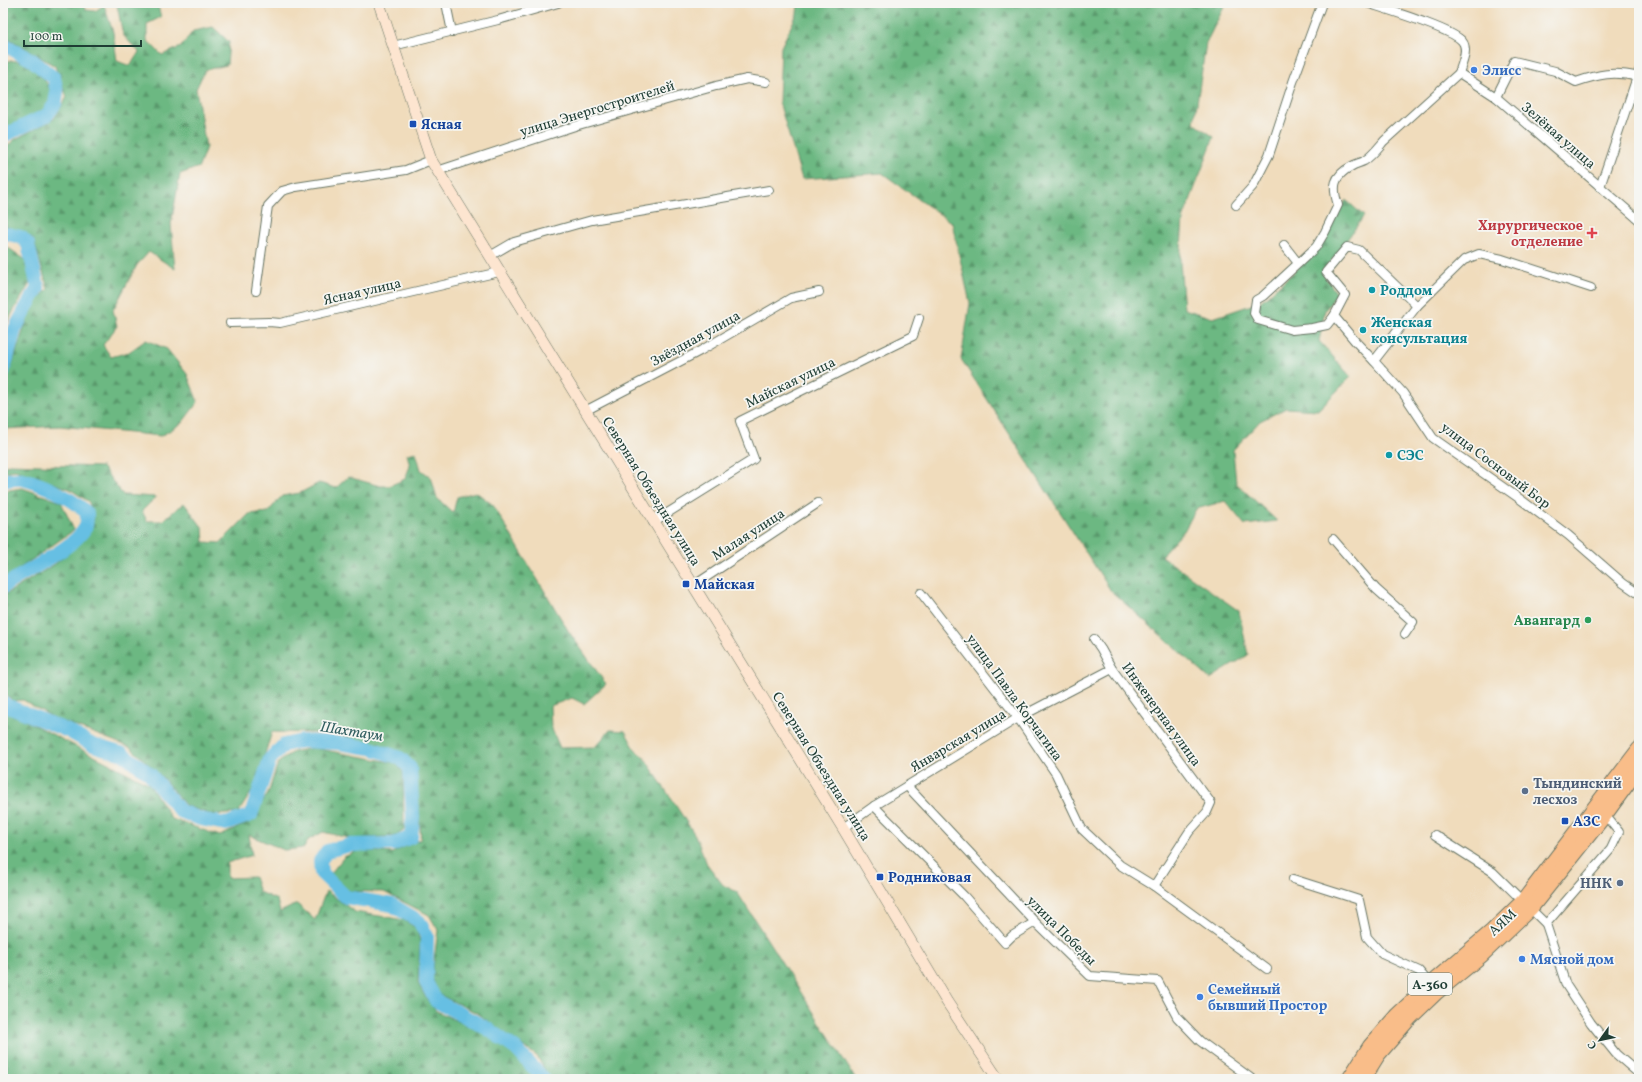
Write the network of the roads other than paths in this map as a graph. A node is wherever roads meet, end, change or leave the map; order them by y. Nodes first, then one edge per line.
1 (379, 3) edge
2 (446, 3) edge
3 (558, 3) edge
4 (1322, 3) edge
5 (1367, 3) edge
6 (452, 32) junction
7 (393, 46) junction
8 (1459, 73) junction
9 (1638, 74) edge
10 (766, 82) dead end
11 (1496, 97) junction
12 (431, 160) junction
13 (437, 171) junction
14 (1600, 187) junction
15 (769, 190) dead end
16 (1236, 205) dead end
17 (1639, 220) edge
18 (1284, 245) dead end
19 (490, 256) junction
20 (1298, 263) junction
21 (499, 272) junction
22 (1591, 288) dead end
23 (256, 291) dead end
24 (819, 292) dead end
25 (1417, 306) junction
26 (1334, 316) junction
27 (919, 318) dead end
28 (230, 323) dead end
29 (1374, 360) junction
30 (585, 411) junction
31 (818, 503) dead end
32 (653, 522) junction
33 (1333, 539) dead end
34 (693, 586) junction
35 (921, 593) dead end
36 (1639, 594) edge
37 (1405, 634) dead end
38 (1094, 640) dead end
39 (1112, 669) junction
40 (1018, 718) junction
41 (1639, 749) edge
42 (1639, 768) edge
43 (908, 786) junction
44 (874, 806) junction
45 (1605, 815) junction
46 (843, 828) junction
47 (1435, 835) dead end
48 (1293, 879) dead end
49 (1154, 886) junction
50 (1527, 905) junction
51 (1035, 922) junction
52 (1546, 924) junction
53 (1267, 969) dead end
54 (1430, 984) junction
55 (1639, 1074) edge
56 (998, 1079) edge
57 (1252, 1079) edge
58 (1349, 1079) edge
59 (1363, 1079) edge

1 - 7 street, Северная Объездная улица
2 - 6 street
3 - 6 street
4 - 16 street
5 - 8 street
6 - 7 street
7 - 12 street, Северная Объездная улица
8 - 11 street, Зелёная улица
8 - 20 street
9 - 11 street
9 - 14 street
10 - 13 street, улица Энергостроителей
11 - 14 street, Зелёная улица
12 - 13 street, Северная Объездная улица
12 - 23 street
13 - 19 street, Северная Объездная улица
14 - 17 street, Зелёная улица
15 - 19 street
18 - 20 street
19 - 21 street, Северная Объездная улица
20 - 26 street
21 - 28 street, Ясная улица
21 - 30 street, Северная Объездная улица
22 - 25 street
24 - 30 street, Звёздная улица
25 - 26 street
25 - 29 street
26 - 29 street, улица Сосновый Бор
27 - 32 street, Майская улица
29 - 36 street, улица Сосновый Бор
30 - 32 street, Северная Объездная улица
31 - 34 street, Малая улица
32 - 34 street, Северная Объездная улица
33 - 37 street
34 - 46 street, Северная Объездная улица
35 - 40 street, улица Павла Корчагина
38 - 39 street, Инженерная улица
39 - 40 street, Январская улица
39 - 49 street, Инженерная улица
40 - 43 street, Январская улица
40 - 49 street, улица Павла Корчагина
41 - 50 highway, АЯМ / А-360
42 - 45 highway, АЯМ / А-360
43 - 44 street, Январская улица
43 - 51 street, улица Победы
44 - 46 street, Январская улица
44 - 51 street
45 - 50 highway, АЯМ / А-360
45 - 52 street
46 - 56 street, Северная Объездная улица
47 - 50 street
48 - 54 street
49 - 53 street, улица Павла Корчагина
50 - 52 street
50 - 54 highway, АЯМ / А-360
50 - 59 highway, АЯМ / А-360
51 - 57 street, улица Победы
52 - 55 street
54 - 58 highway, АЯМ / А-360

